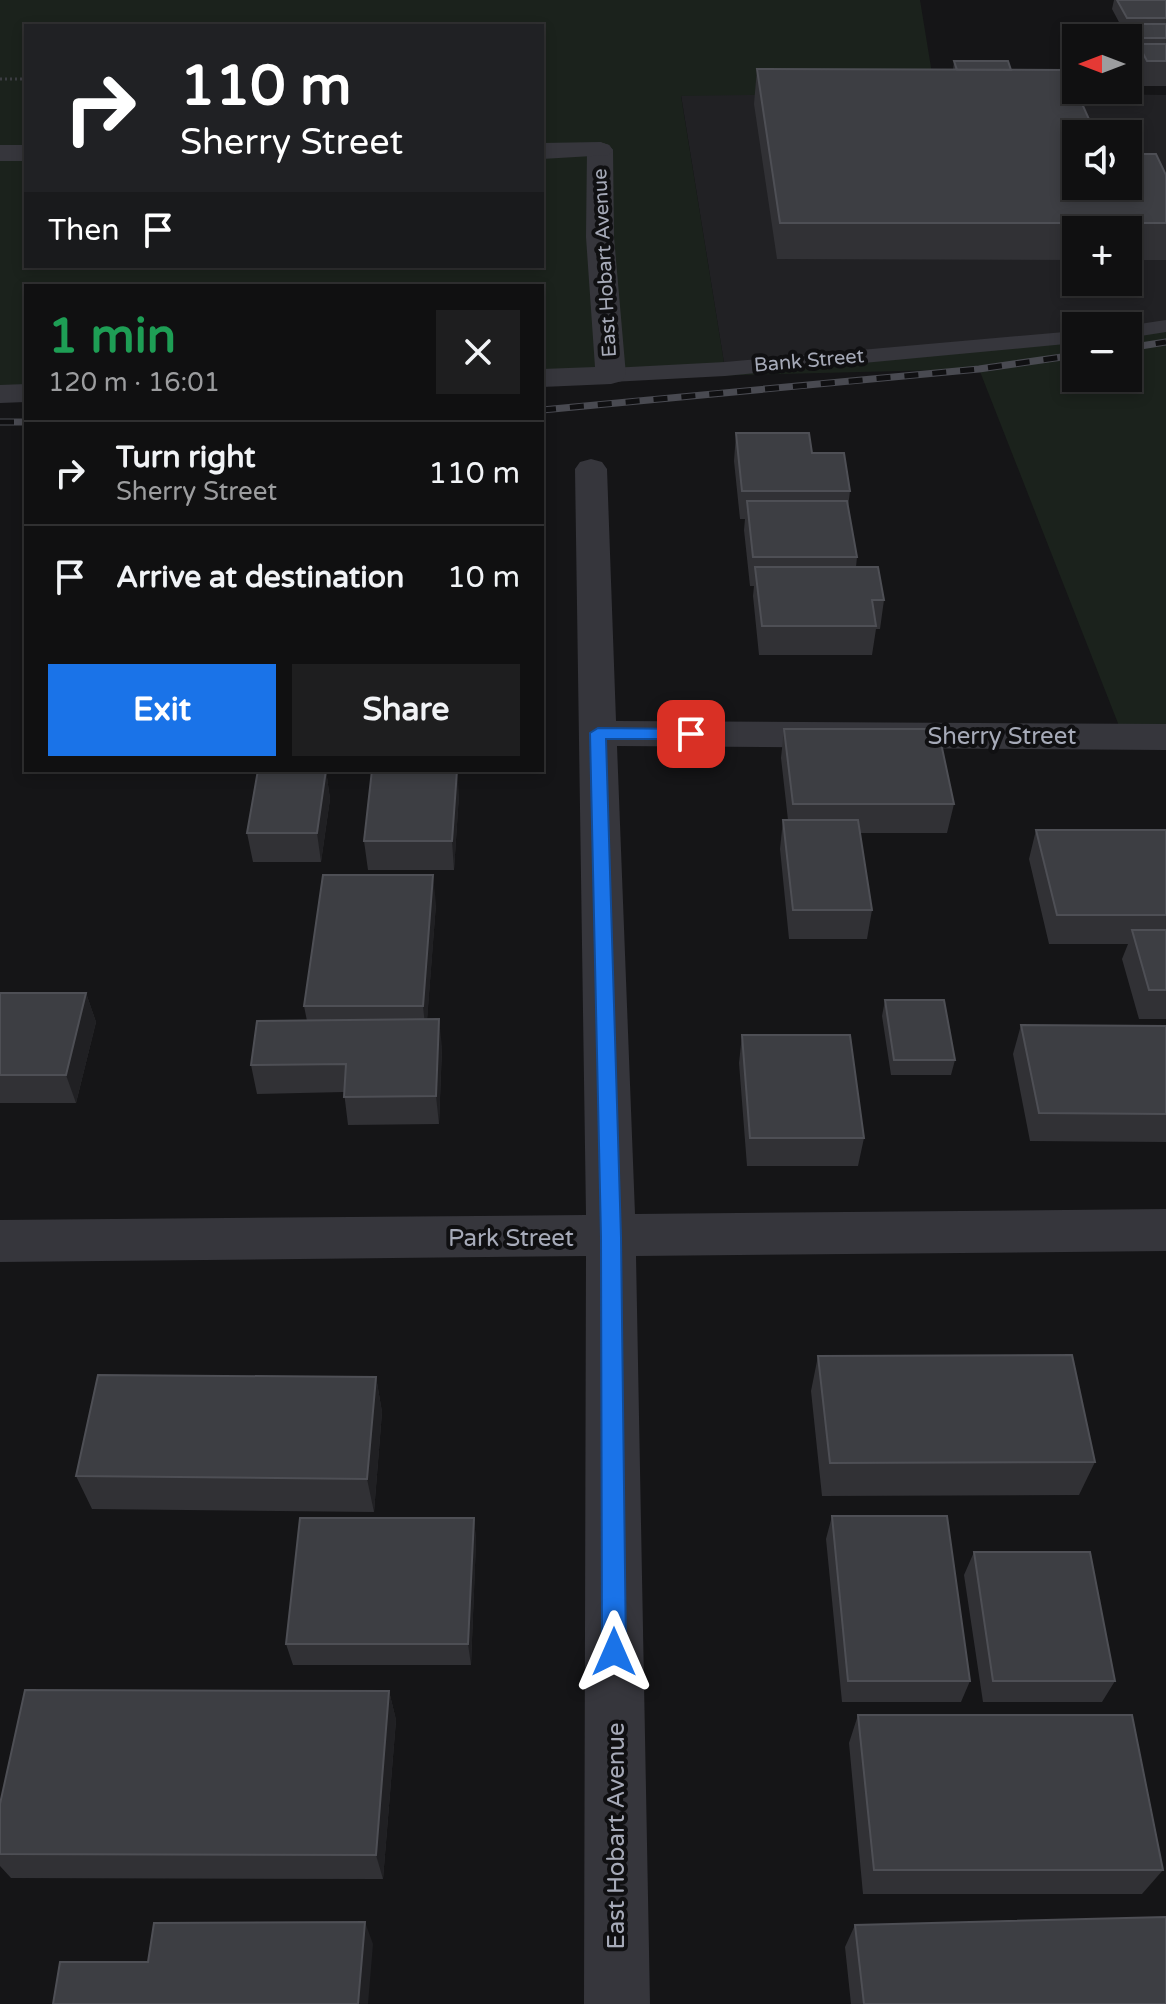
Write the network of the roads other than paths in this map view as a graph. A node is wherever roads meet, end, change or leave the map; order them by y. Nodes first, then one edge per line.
1 (544, 151) edge
2 (0, 153) edge
3 (24, 153) edge
4 (1166, 326) edge
5 (1142, 330) edge
6 (1062, 338) edge
7 (611, 375) junction
8 (544, 378) edge
9 (24, 393) edge
10 (0, 394) edge
11 (591, 469) dead end
12 (598, 733) junction
13 (1166, 737) edge
14 (1166, 1230) edge
15 (611, 1237) junction
16 (0, 1241) edge
17 (617, 2004) edge

1 - 7 street, East Hobart Avenue
2 - 3 street
4 - 5 lane
6 - 7 lane, Bank Street
7 - 8 street, Bank Street
9 - 10 street
11 - 12 street, East Hobart Avenue
12 - 13 street, Sherry Street
12 - 15 street, East Hobart Avenue
14 - 15 street, Park Street
15 - 16 street, Park Street
15 - 17 street, East Hobart Avenue

